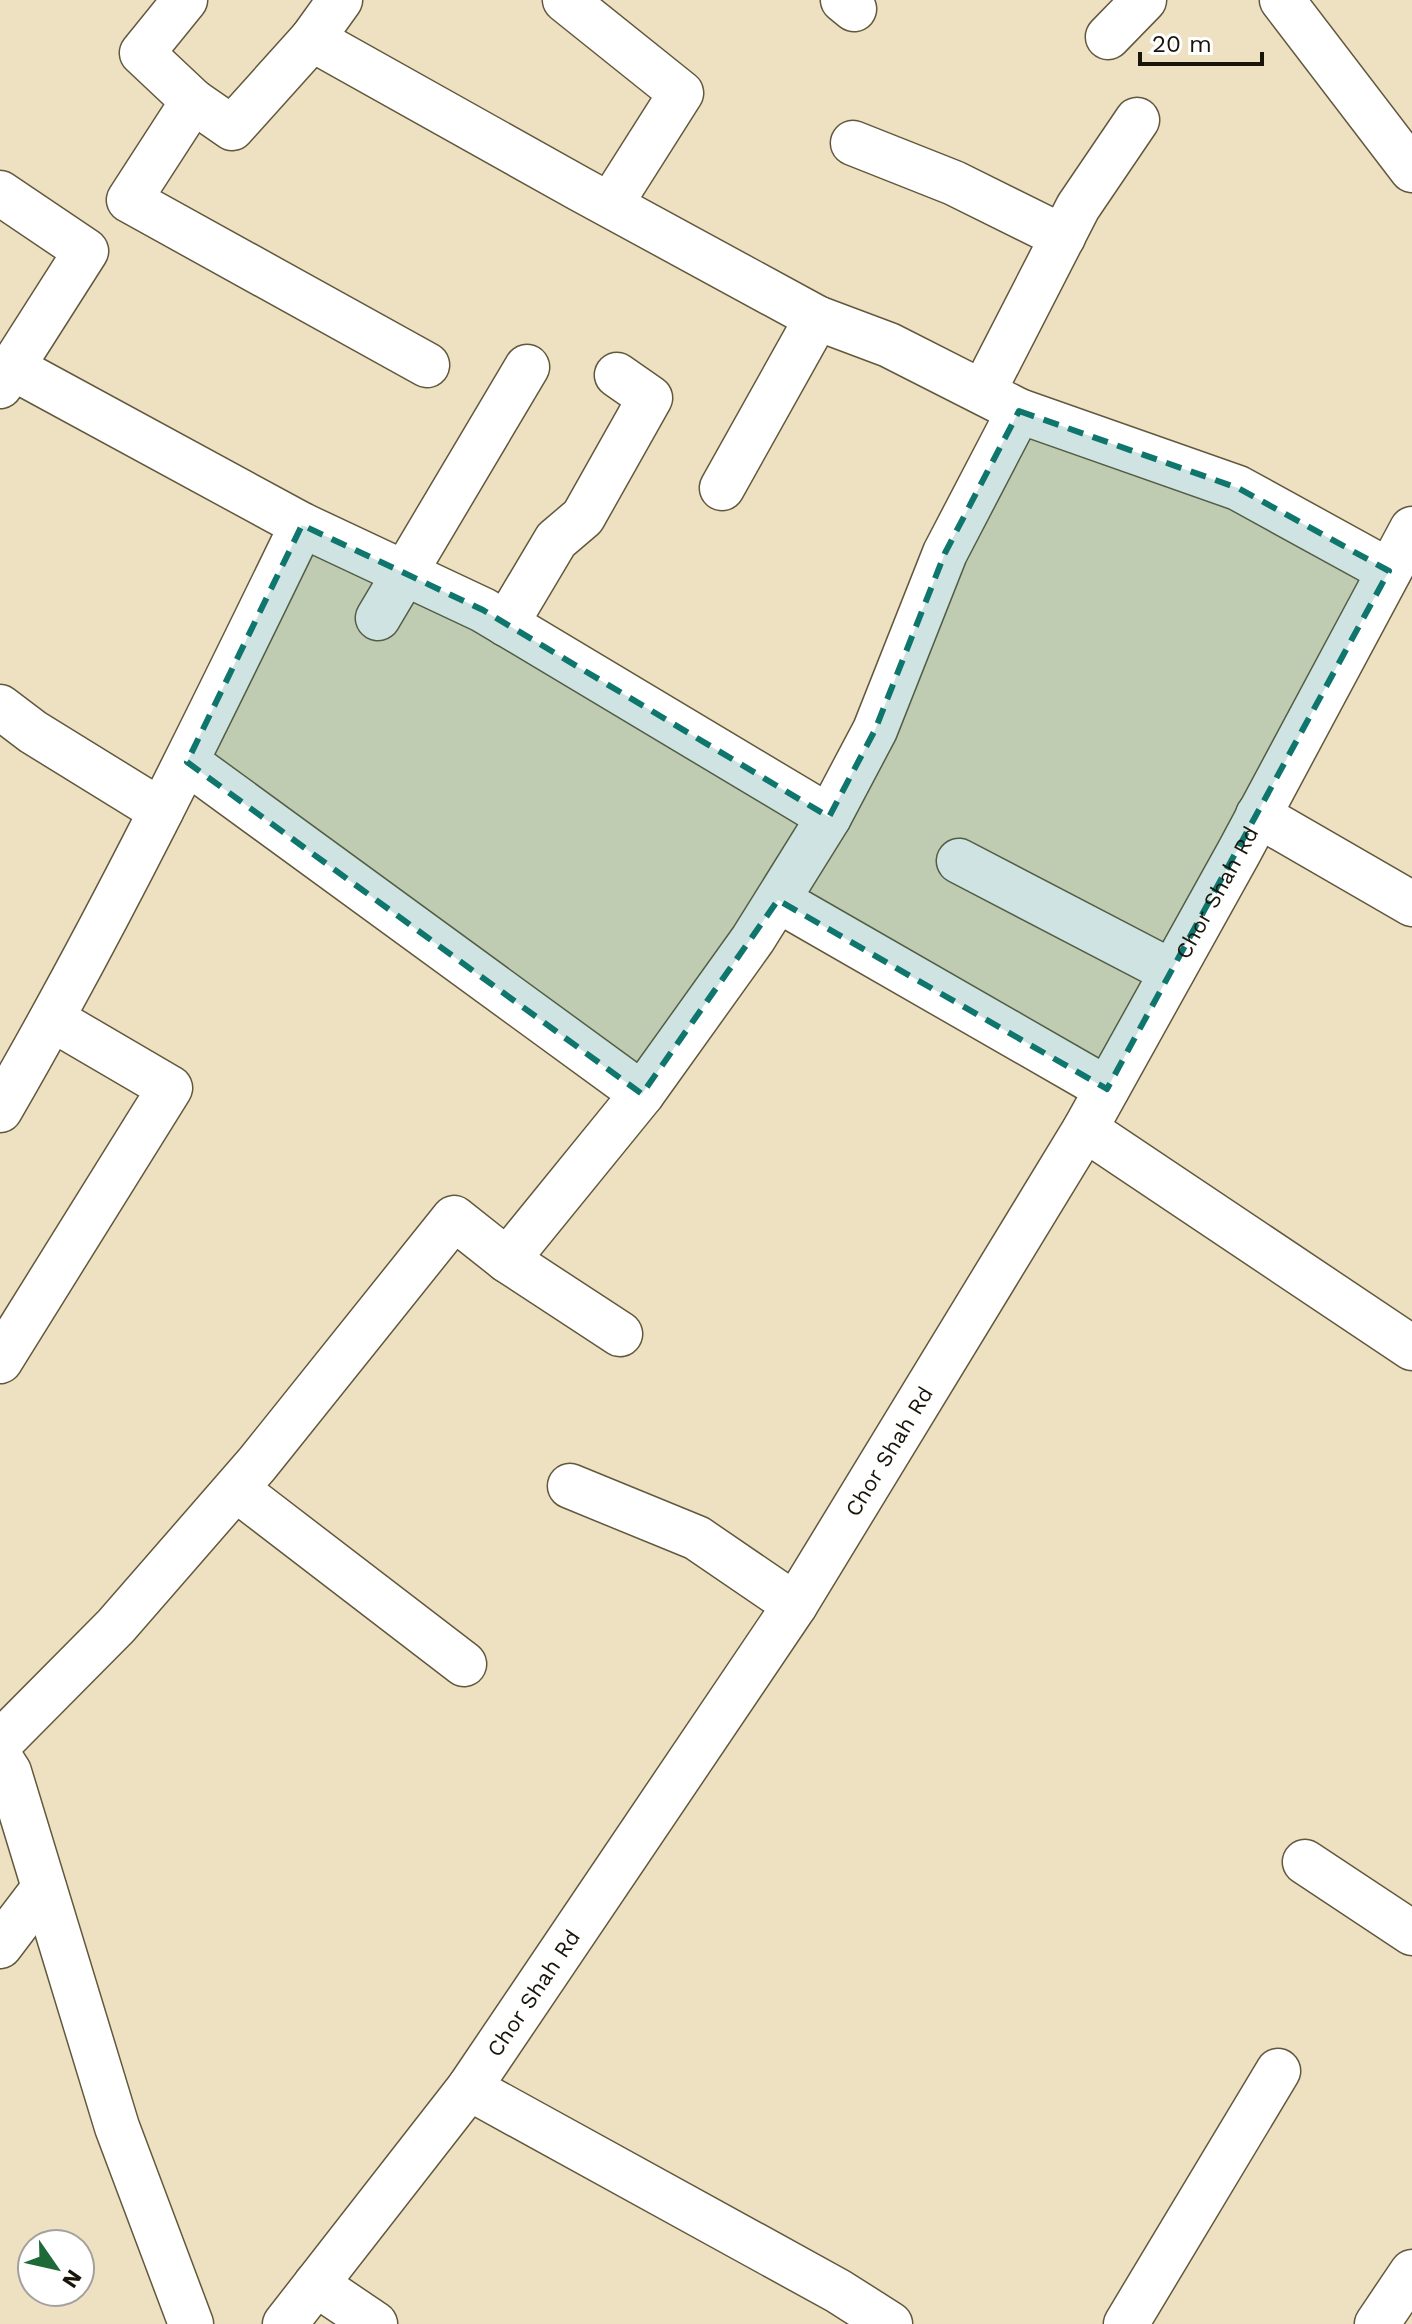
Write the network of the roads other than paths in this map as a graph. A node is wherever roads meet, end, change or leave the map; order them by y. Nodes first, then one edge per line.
1 (185, 0) edge
2 (340, 0) edge
3 (565, 0) edge
4 (1144, 0) edge
5 (1282, 0) edge
6 (1108, 37) dead end
7 (312, 39) junction
8 (193, 101) junction
9 (1137, 120) dead end
10 (853, 143) dead end
11 (1412, 170) edge
12 (0, 193) edge
13 (610, 205) junction
14 (1063, 237) junction
15 (817, 318) junction
16 (427, 365) dead end
17 (527, 367) dead end
18 (617, 375) dead end
19 (6, 377) edge
20 (1001, 402) junction
21 (722, 488) dead end
22 (302, 525) junction
23 (1412, 529) edge
24 (1389, 571) junction
25 (403, 572) junction
26 (378, 618) dead end
27 (506, 624) junction
28 (0, 707) edge
29 (187, 762) junction
30 (161, 811) junction
31 (1258, 815) junction
32 (829, 817) junction
33 (959, 861) dead end
34 (778, 900) junction
35 (1412, 904) edge
36 (1172, 972) junction
37 (52, 1019) junction
38 (1107, 1089) junction
39 (642, 1094) junction
40 (3, 1099) edge
41 (1085, 1129) junction
42 (507, 1260) junction
43 (620, 1334) dead end
44 (1409, 1340) edge
45 (0, 1361) edge
46 (570, 1486) dead end
47 (236, 1489) junction
48 (795, 1605) junction
49 (464, 1664) dead end
50 (0, 1743) edge
51 (0, 1758) edge
52 (1305, 1862) dead end
53 (44, 1888) junction
54 (1412, 1933) edge
55 (0, 1946) edge
56 (1278, 2071) dead end
57 (469, 2088) junction
58 (1412, 2272) edge
59 (316, 2284) junction
60 (191, 2324) edge
61 (285, 2324) edge
62 (375, 2324) edge
63 (890, 2324) edge
64 (1126, 2324) edge
65 (1377, 2324) edge

1 - 8 street
2 - 7 street
3 - 13 street
4 - 6 street
5 - 11 street
7 - 8 street
7 - 13 street
8 - 16 street
9 - 14 street
10 - 14 street
12 - 19 street
13 - 15 street
14 - 20 street
15 - 20 street
15 - 21 street
17 - 25 street
18 - 27 street
19 - 22 street
20 - 24 street
20 - 32 street
22 - 25 street
22 - 29 street
23 - 24 street, Chor Shah Rd
24 - 31 street, Chor Shah Rd
25 - 26 street
25 - 27 street
27 - 32 street
28 - 30 street
29 - 30 street
29 - 39 street
30 - 37 street
31 - 35 street
31 - 36 street, Chor Shah Rd
32 - 34 street
33 - 36 street
34 - 38 street
34 - 39 street
36 - 38 street, Chor Shah Rd
37 - 40 street
37 - 45 street
38 - 41 street, Chor Shah Rd
39 - 42 street
41 - 44 street
41 - 48 street, Chor Shah Rd
42 - 43 street
42 - 47 street
46 - 48 street
47 - 49 street
47 - 50 street
48 - 57 street, Chor Shah Rd
51 - 53 street
52 - 54 street
53 - 55 street
53 - 60 street
56 - 64 street
57 - 59 street, Chor Shah Rd
57 - 63 street
58 - 65 street
59 - 61 street, Chor Shah Rd
59 - 62 street

